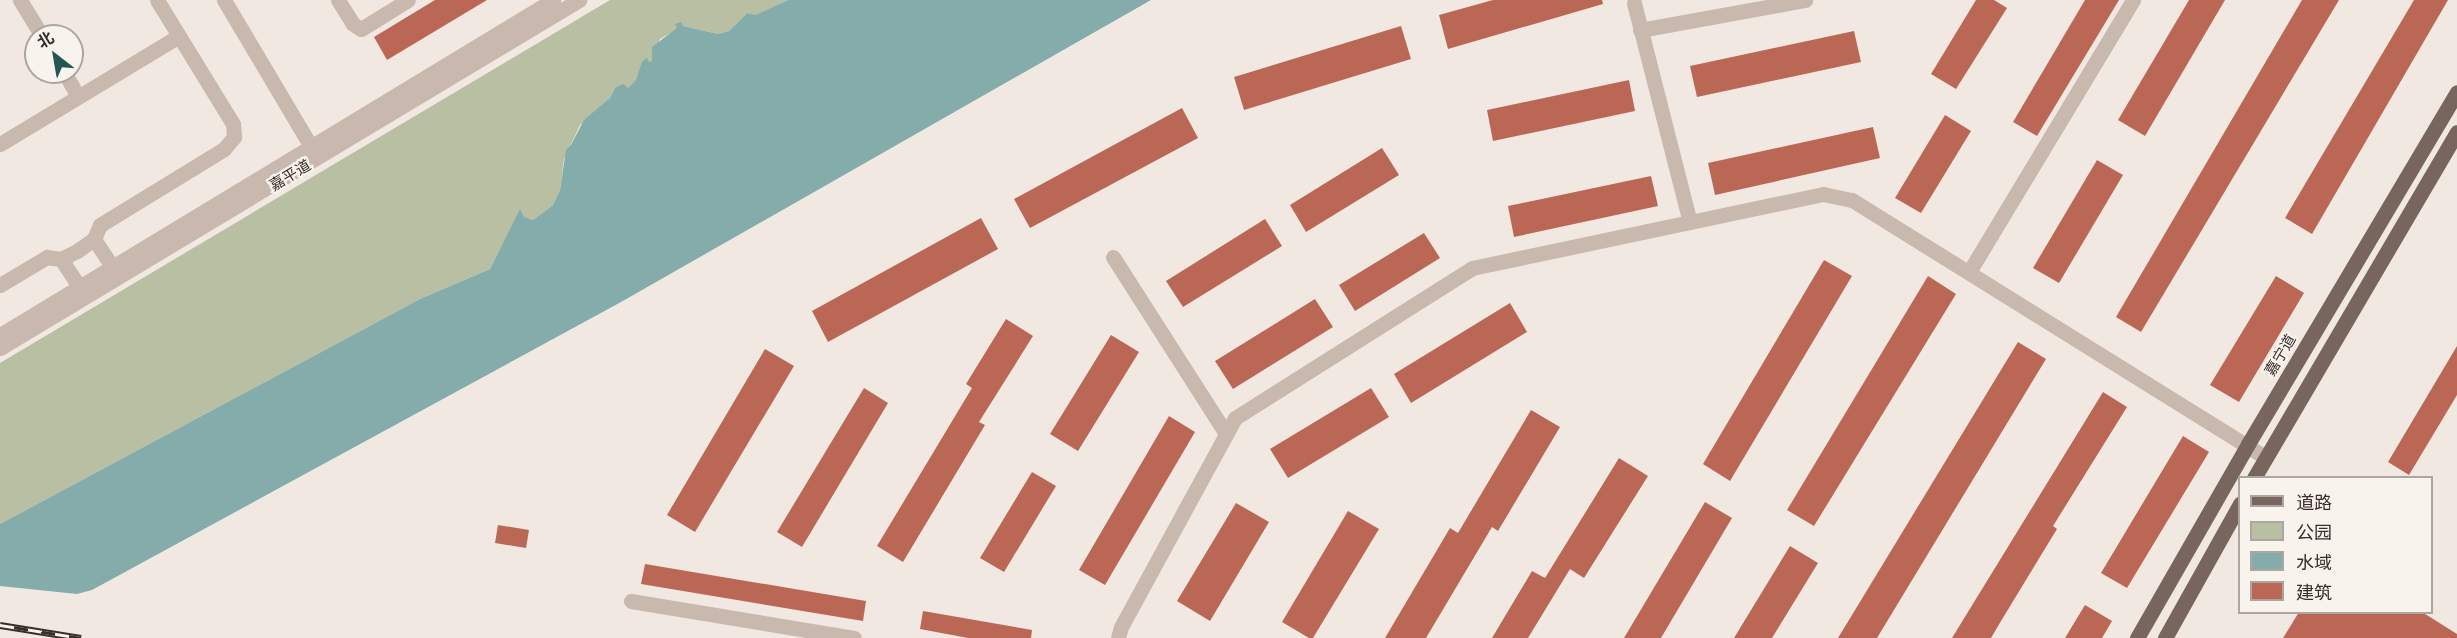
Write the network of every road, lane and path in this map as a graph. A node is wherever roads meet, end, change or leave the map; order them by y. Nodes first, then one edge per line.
1 (20, 0) edge
2 (157, 0) edge
3 (224, 0) edge
4 (338, 0) edge
5 (408, 0) edge
6 (553, 0) edge
7 (579, 0) edge
8 (1805, 0) edge
9 (2133, 0) edge
10 (1634, 3) dead end
11 (35, 24) edge
12 (1640, 30) junction
13 (179, 36) junction
14 (71, 84) edge
15 (2457, 92) edge
16 (78, 96) junction
17 (2457, 132) edge
18 (0, 144) edge
19 (314, 152) junction
20 (1690, 222) junction
21 (94, 239) junction
22 (1113, 258) dead end
23 (62, 259) junction
24 (115, 271) junction
25 (1969, 272) junction
26 (0, 285) edge
27 (82, 291) junction
28 (0, 335) edge
29 (0, 348) edge
30 (1226, 434) junction
31 (2248, 444) junction
32 (2265, 457) junction
33 (2255, 476) edge
34 (2238, 508) edge
35 (631, 601) dead end
36 (854, 638) edge
37 (1118, 638) edge
38 (2137, 638) edge
39 (2165, 638) edge

1 - 11 street
2 - 13 street
3 - 19 street
4 - 5 street
6 - 19 street, 嘉平道
7 - 19 street, 嘉平道
8 - 12 street
9 - 25 street
10 - 12 street
12 - 20 street
13 - 16 street
13 - 21 street
14 - 16 street
15 - 31 main road, 嘉宁道
16 - 18 street
17 - 32 main road
19 - 24 street, 嘉平道
20 - 25 street
20 - 30 street
21 - 23 street
21 - 24 street
22 - 30 street
23 - 26 street
23 - 27 street
24 - 27 street, 嘉平道
25 - 31 street
27 - 28 street, 嘉平道
27 - 29 street, 嘉平道
30 - 37 street
31 - 32 street
31 - 38 main road, 嘉宁道
32 - 33 main road
34 - 39 main road
35 - 36 street

